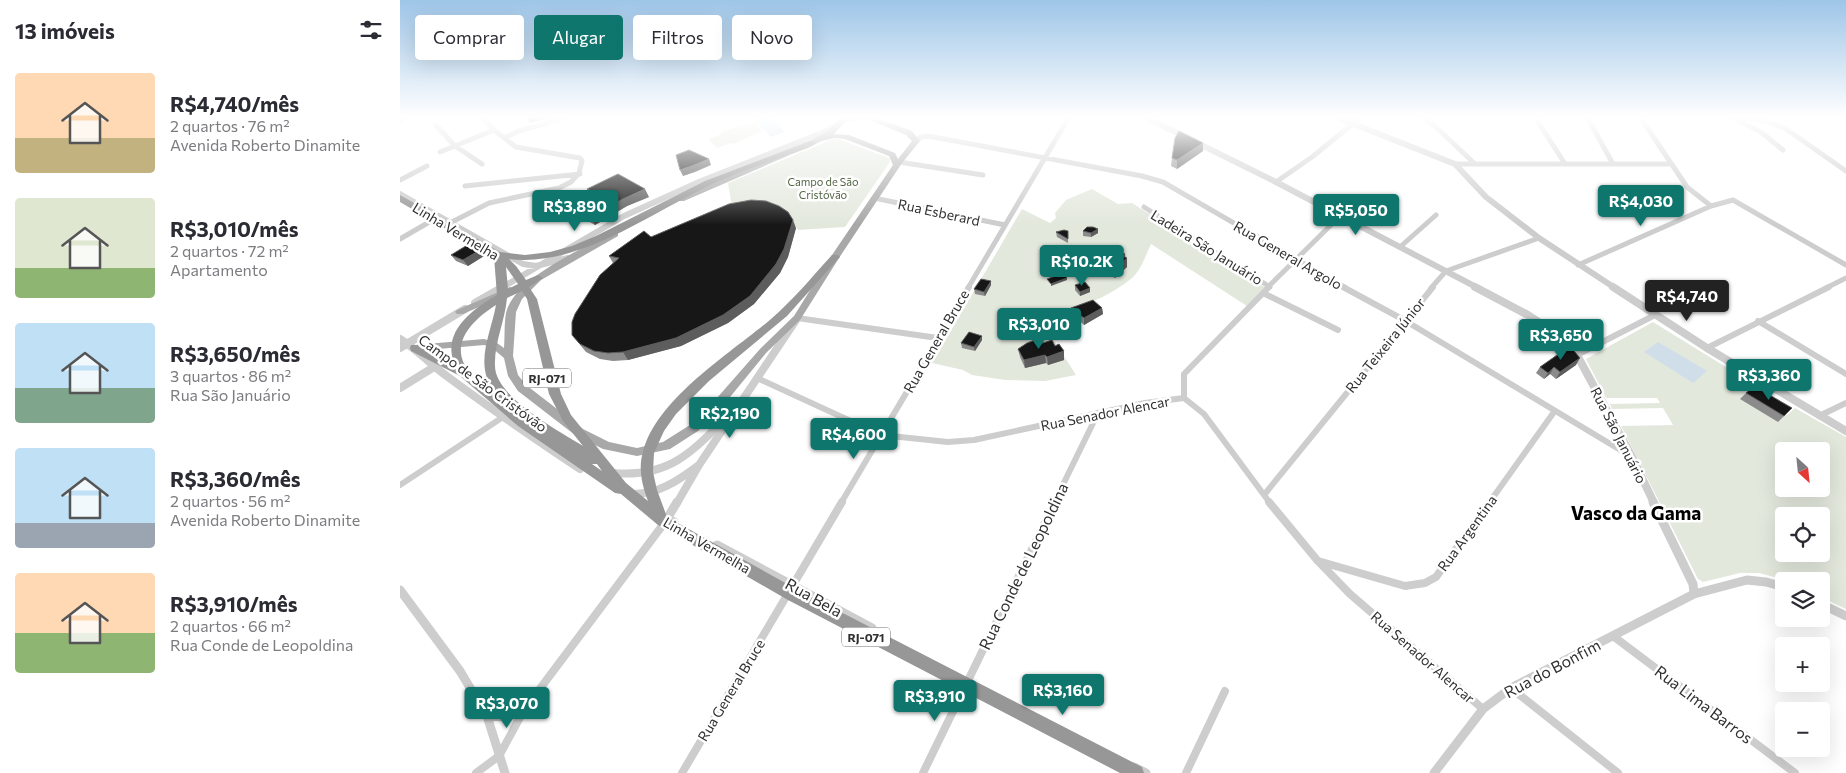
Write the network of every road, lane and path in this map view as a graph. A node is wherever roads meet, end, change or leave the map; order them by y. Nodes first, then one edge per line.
1 (466, 153) edge
2 (551, 153) edge
3 (771, 153) edge
4 (785, 153) edge
5 (790, 153) edge
6 (887, 153) edge
7 (906, 153) edge
8 (1019, 153) edge
9 (1048, 153) edge
10 (1218, 153) edge
11 (1315, 153) edge
12 (1427, 153) edge
13 (1464, 153) edge
14 (1558, 153) edge
15 (1607, 153) edge
16 (1665, 153) edge
17 (1819, 153) edge
18 (1045, 158) junction
19 (898, 163) junction
20 (1474, 163) junction
21 (482, 164) dead end
22 (1455, 164) junction
23 (1565, 164) junction
24 (1613, 164) junction
25 (1672, 164) junction
26 (427, 166) dead end
27 (1846, 171) edge
28 (580, 174) junction
29 (983, 175) dead end
30 (400, 180) edge
31 (1276, 182) junction
32 (465, 186) dead end
33 (400, 197) edge
34 (874, 198) junction
35 (1711, 206) junction
36 (1144, 207) dead end
37 (1436, 215) dead end
38 (1340, 216) junction
39 (439, 217) junction
40 (450, 223) junction
41 (1005, 226) junction
42 (1539, 238) junction
43 (400, 239) edge
44 (1400, 247) junction
45 (577, 255) junction
46 (499, 256) junction
47 (834, 257) junction
48 (1295, 260) junction
49 (1846, 264) edge
50 (1578, 265) junction
51 (536, 266) junction
52 (1446, 271) junction
53 (538, 278) junction
54 (1846, 278) edge
55 (1270, 286) junction
56 (1263, 293) junction
57 (460, 312) junction
58 (1655, 315) junction
59 (797, 318) junction
60 (1404, 320) junction
61 (1758, 321) junction
62 (1338, 330) dead end
63 (938, 338) junction
64 (405, 345) edge
65 (456, 345) junction
66 (1707, 348) junction
67 (1577, 355) junction
68 (508, 356) junction
69 (434, 367) junction
70 (464, 373) junction
71 (1846, 374) edge
72 (757, 378) junction
73 (400, 388) edge
74 (1184, 398) junction
75 (742, 401) junction
76 (1846, 402) edge
77 (503, 412) junction
78 (1554, 412) junction
79 (1098, 413) junction
80 (1820, 416) junction
81 (1846, 431) edge
82 (881, 435) junction
83 (1632, 457) junction
84 (699, 465) junction
85 (613, 473) joint
86 (400, 485) edge
87 (619, 489) junction
88 (1264, 495) junction
89 (665, 520) junction
90 (1317, 560) junction
91 (1775, 584) edge
92 (792, 585) junction
93 (400, 590) edge
94 (1697, 590) junction
95 (1830, 608) edge
96 (1846, 616) edge
97 (1612, 636) junction
98 (968, 681) junction
99 (1511, 688) junction
100 (1225, 691) dead end
101 (1483, 709) junction
102 (524, 710) junction
103 (487, 716) junction
104 (499, 756) junction
105 (476, 773) edge
106 (505, 773) edge
107 (682, 773) edge
108 (923, 773) edge
109 (1121, 773) edge
110 (1136, 773) edge
111 (1146, 773) edge
112 (1186, 773) edge
113 (1434, 773) edge
114 (1618, 773) edge
115 (1795, 773) edge

1 - 21 street
2 - 28 street
3 - 51 street, Campo de São Cristóvão
4 - 46 highway
5 - 45 main road, Campo de São Cristóvão
6 - 19 main road, Campo de São Cristóvão
7 - 19 main road, Campo de São Cristóvão
8 - 18 street, Rua General Argolo
9 - 18 street, Rua General Bruce
10 - 31 street, Rua São Januário
11 - 31 street
12 - 22 street
13 - 20 street
14 - 23 street
15 - 24 street
16 - 25 street
17 - 27 street
18 - 41 street, Rua General Bruce
18 - 48 street, Rua General Argolo
19 - 29 street
19 - 34 main road, Campo de São Cristóvão
20 - 22 street
20 - 23 street
22 - 42 street
23 - 24 street
24 - 25 street
25 - 35 street
26 - 30 street
28 - 32 street
28 - 40 street
31 - 38 street, Rua São Januário
33 - 39 street
33 - 46 highway, Linha Vermelha / RJ-071
34 - 41 street, Rua Esberard
34 - 47 main road, Campo de São Cristóvão
35 - 49 street
35 - 50 street
36 - 55 street, Ladeira São Januário
37 - 44 street
38 - 44 street, Rua São Januário
38 - 48 street
39 - 40 street
39 - 43 street
40 - 51 street
41 - 63 street, Rua General Bruce
42 - 50 street
42 - 52 street, Rua Teixeira Júnior
44 - 52 street, Rua São Januário
45 - 51 street
45 - 53 main road, Campo de São Cristóvão
46 - 85 highway
46 - 87 highway, Linha Vermelha / RJ-071
46 - 89 highway, Linha Vermelha / RJ-071
47 - 59 main road, Campo de São Cristóvão
47 - 89 highway
48 - 55 street
48 - 60 street, Rua General Argolo
50 - 58 street
51 - 57 street, Campo de São Cristóvão
52 - 60 street, Rua Teixeira Júnior
52 - 67 street, Rua São Januário
53 - 57 main road
53 - 65 highway
53 - 68 main road, Campo de São Cristóvão
54 - 61 street
55 - 56 street
56 - 62 street
56 - 74 street
57 - 64 street, Campo de São Cristóvão
58 - 66 street
58 - 67 street
59 - 63 street
59 - 68 main road, Campo de São Cristóvão
59 - 72 street, Campo de São Cristóvão
60 - 78 street, Rua General Argolo
60 - 88 street, Rua Teixeira Júnior
61 - 66 street
61 - 71 street
63 - 82 street, Rua General Bruce
64 - 65 main road
64 - 69 street, Campo de São Cristóvão
64 - 70 highway
65 - 68 main road
65 - 70 highway
66 - 80 street
67 - 83 street, Rua São Januário
69 - 73 street
69 - 77 street, Campo de São Cristóvão
70 - 77 highway
72 - 75 street, Campo de São Cristóvão
72 - 82 street, Rua Senador Alencar
74 - 79 street, Rua Senador Alencar
74 - 88 street, Rua Senador Alencar
75 - 84 street, Campo de São Cristóvão
75 - 85 street, Campo de São Cristóvão
76 - 80 street
77 - 84 street, Campo de São Cristóvão
77 - 86 street
77 - 87 highway
78 - 83 street, Rua General Argolo
78 - 90 street, Rua Argentina
79 - 82 street, Rua Senador Alencar
79 - 98 street, Rua Conde de Leopoldina
80 - 81 street
82 - 92 street, Rua General Bruce
83 - 94 street, Rua São Januário
84 - 89 street
87 - 109 highway, Linha Vermelha / RJ-071
88 - 90 street, Rua Senador Alencar
89 - 92 street, Rua Bela
89 - 102 street
89 - 110 highway, Linha Vermelha / RJ-071
90 - 101 street, Rua Senador Alencar
91 - 94 street, Rua do Bonfim
92 - 98 street, Rua Bela
92 - 107 street, Rua General Bruce
93 - 103 street
94 - 97 street, Rua do Bonfim
95 - 96 street
97 - 99 street, Rua do Bonfim
97 - 115 street, Rua Lima Barros
98 - 108 street, Rua Conde de Leopoldina
98 - 111 street, Rua Bela
99 - 101 street, Rua do Bonfim
99 - 114 street
100 - 112 street
101 - 113 street, Rua do Bonfim
102 - 103 street
102 - 104 street
103 - 104 street
104 - 105 street
104 - 106 street

